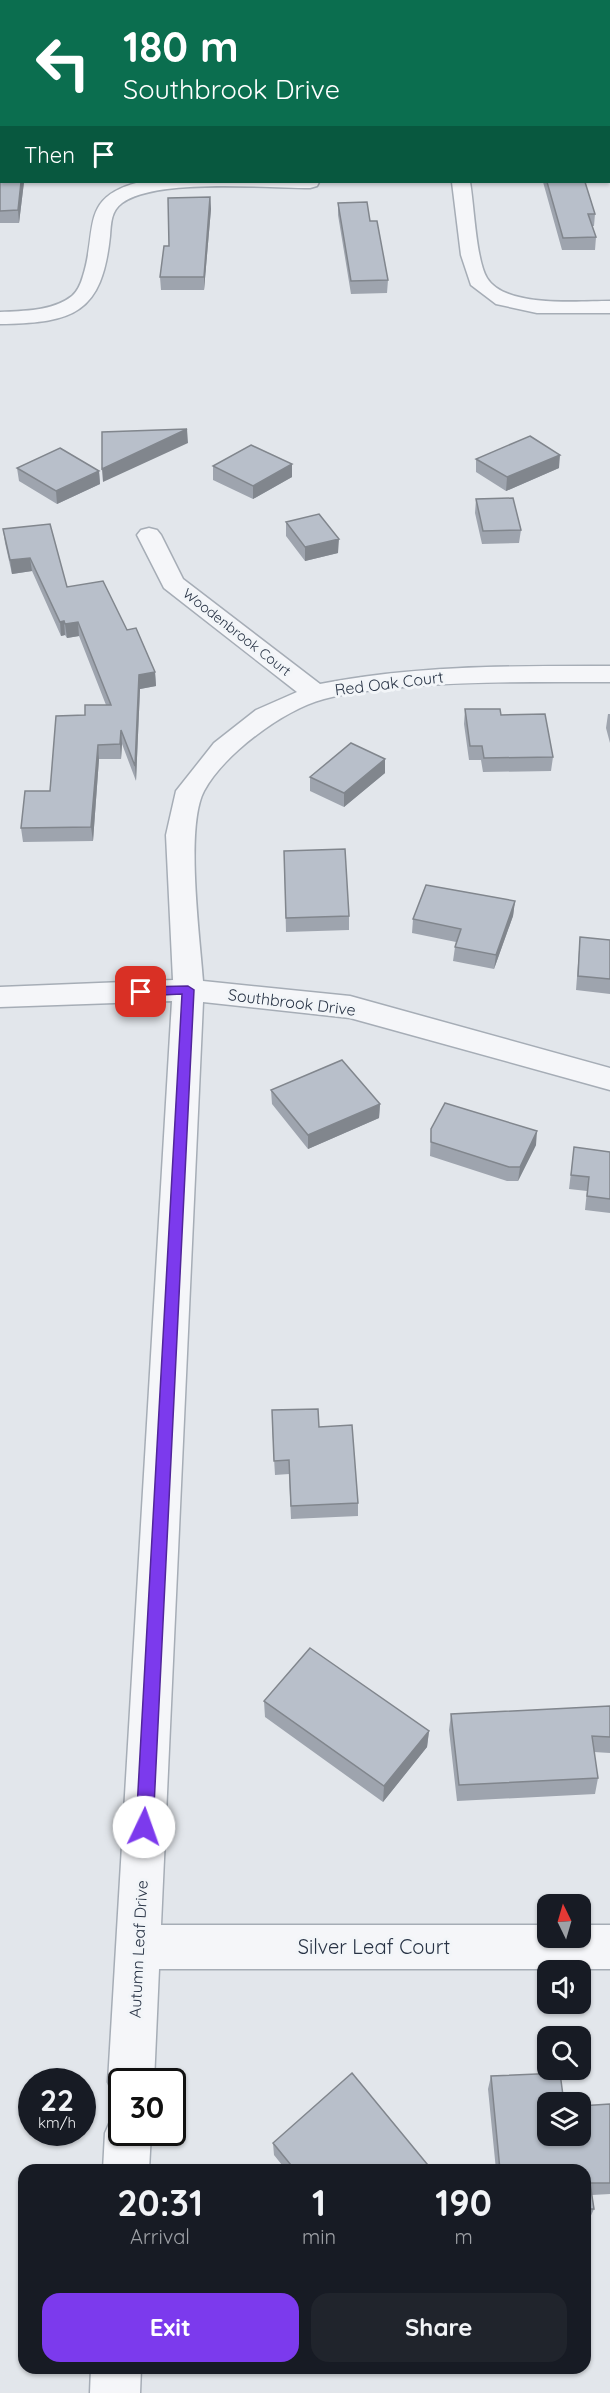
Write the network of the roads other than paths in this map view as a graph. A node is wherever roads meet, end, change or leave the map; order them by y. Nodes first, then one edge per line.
1 (170, 183) edge
2 (461, 183) edge
3 (610, 307) edge
4 (0, 318) edge
5 (149, 534) dead end
6 (610, 674) edge
7 (315, 693) junction
8 (188, 990) junction
9 (0, 997) edge
10 (610, 1079) edge
11 (138, 1947) junction
12 (610, 1947) edge
13 (132, 2068) edge
14 (127, 2146) edge
15 (126, 2164) edge
16 (116, 2374) edge
17 (115, 2393) edge

1 - 4 street
2 - 3 street
5 - 7 street, Woodenbrook Court
6 - 7 street, Red Oak Court
7 - 8 street, Red Oak Court
8 - 9 street, Southbrook Drive
8 - 10 street, Southbrook Drive
8 - 11 street, Autumn Leaf Drive
11 - 12 street, Silver Leaf Court
11 - 13 street, Autumn Leaf Drive
14 - 15 street
16 - 17 street

